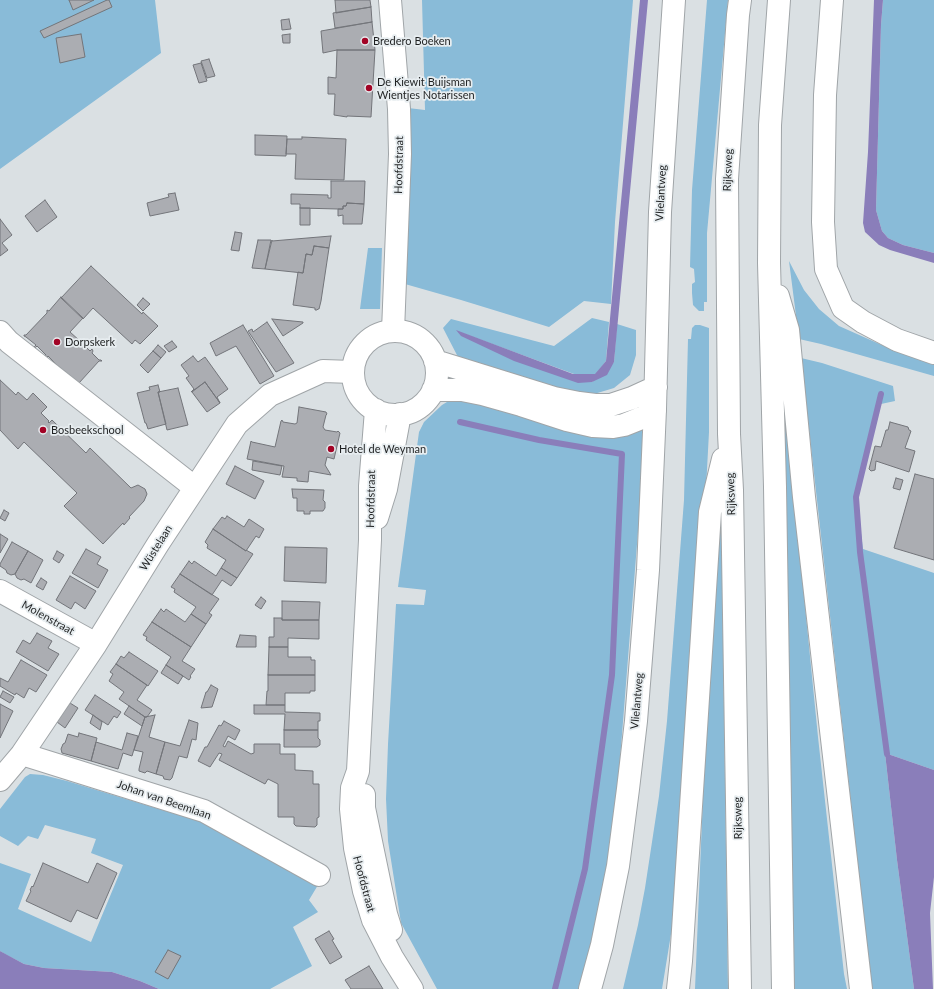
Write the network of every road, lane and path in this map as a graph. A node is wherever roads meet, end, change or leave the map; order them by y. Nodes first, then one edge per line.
1 (390, 0) edge
2 (674, 0) edge
3 (740, 0) edge
4 (780, 0) edge
5 (832, 0) edge
6 (769, 263) junction
7 (394, 331) junction
8 (3, 342) edge
9 (934, 353) edge
10 (435, 361) junction
11 (353, 372) junction
12 (656, 387) junction
13 (433, 390) junction
14 (655, 409) junction
15 (376, 410) junction
16 (400, 414) junction
17 (729, 434) junction
18 (194, 487) junction
19 (370, 540) junction
20 (0, 591) edge
21 (96, 644) junction
22 (22, 754) junction
23 (358, 771) junction
24 (0, 780) edge
25 (319, 875) dead end
26 (412, 989) edge
27 (426, 989) edge
28 (590, 989) edge
29 (678, 989) edge
30 (740, 989) edge
31 (783, 989) edge
32 (861, 989) edge

1 - 7 main road, Hoofdstraat
2 - 12 main road, Vlielantweg
3 - 17 main road, Rijksweg
4 - 6 main road
5 - 9 main road
6 - 31 main road
6 - 32 main road
7 - 10 main road
7 - 11 main road
8 - 18 main road
10 - 12 main road
10 - 13 main road
11 - 15 main road
11 - 18 main road, Wüstelaan
12 - 14 main road, Vlielantweg
13 - 14 main road
13 - 16 main road
14 - 28 main road, Vlielantweg
15 - 16 main road
15 - 19 main road, Hoofdstraat
16 - 19 main road, Hoofdstraat
17 - 29 main road
17 - 30 main road, Rijksweg
18 - 21 main road, Wüstelaan
19 - 23 main road, Hoofdstraat
20 - 21 main road, Molenstraat
21 - 22 main road, Wüstelaan
22 - 24 main road, Wüstelaan
22 - 25 main road, Johan van Beemlaan
23 - 26 main road, Hoofdstraat
23 - 27 main road, Hoofdstraat

